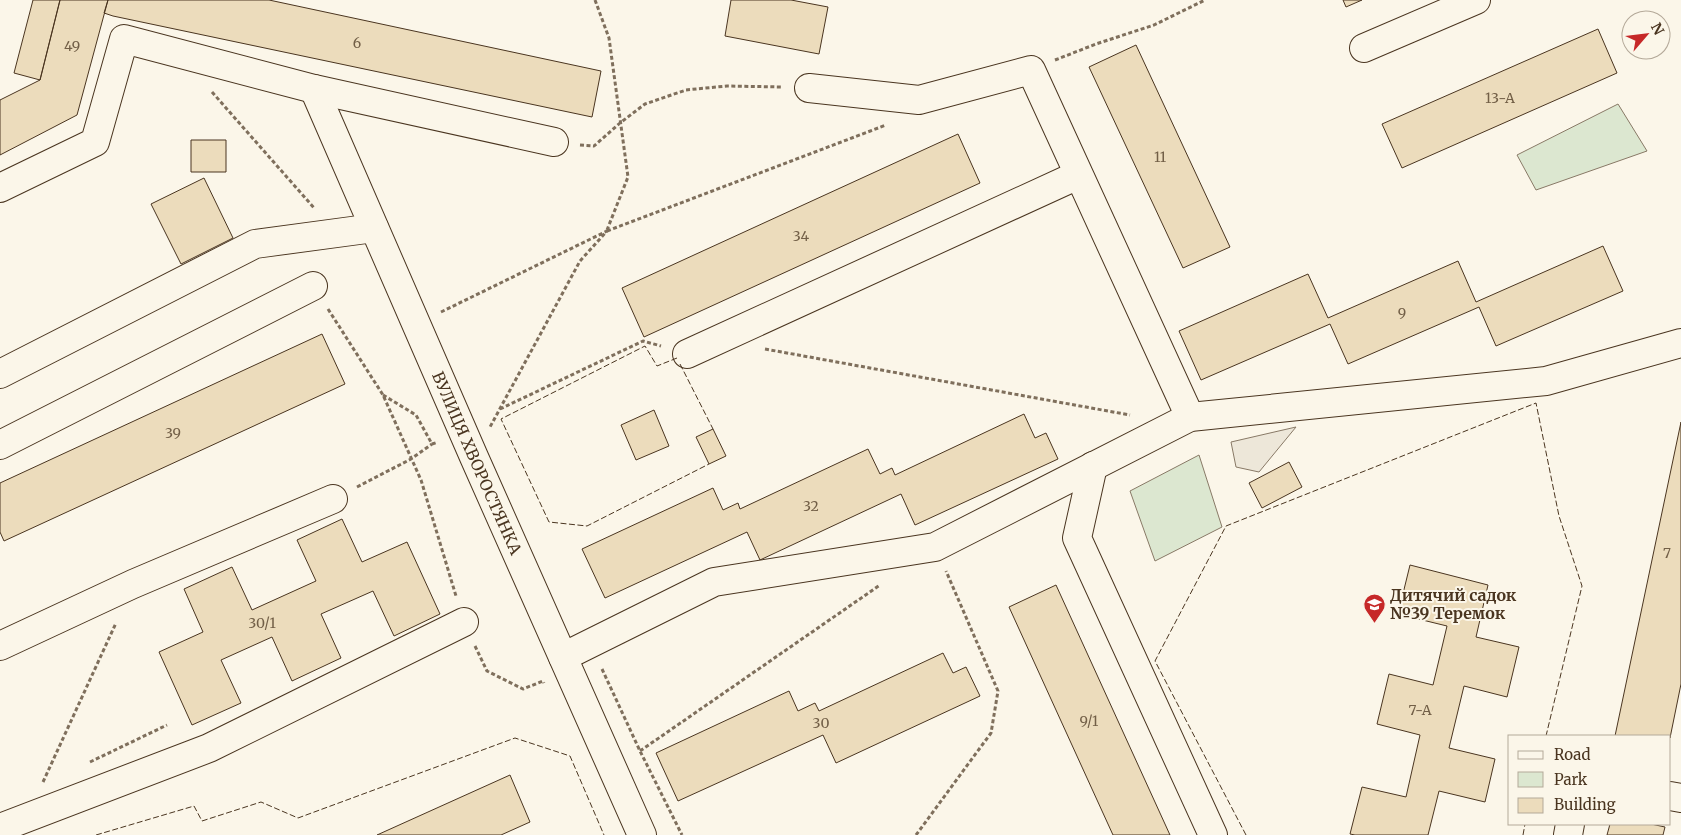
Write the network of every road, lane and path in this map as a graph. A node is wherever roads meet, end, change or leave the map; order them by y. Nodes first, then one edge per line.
1 (595, 0) edge
2 (1476, 0) edge
3 (1364, 48) dead end
4 (809, 88) joint
5 (314, 89) junction
6 (211, 91) dead end
7 (620, 122) junction
8 (554, 142) joint
9 (1078, 175) junction
10 (0, 188) edge
11 (374, 228) junction
12 (607, 231) junction
13 (336, 233) junction
14 (313, 286) joint
15 (416, 324) junction
16 (1681, 343) edge
17 (761, 348) dead end
18 (687, 354) joint
19 (0, 374) edge
20 (383, 395) junction
21 (500, 409) junction
22 (1132, 415) dead end
23 (1190, 416) junction
24 (440, 441) dead end
25 (432, 444) junction
26 (0, 445) edge
27 (474, 457) junction
28 (411, 459) junction
29 (1093, 466) junction
30 (421, 480) dead end
31 (333, 499) joint
32 (935, 547) junction
33 (886, 581) dead end
34 (134, 584) junction
35 (464, 622) dead end
36 (590, 644) junction
37 (0, 646) edge
38 (563, 657) junction
39 (523, 689) dead end
40 (548, 690) dead end
41 (640, 751) junction
42 (42, 784) dead end
43 (0, 828) edge
44 (642, 835) edge
45 (682, 835) edge
46 (916, 835) edge
47 (1213, 835) edge

1 - 7 path
2 - 3 street
4 - 7 path
4 - 9 street
5 - 8 street
5 - 10 street
5 - 11 street, ВУЛИЦЯ ХВОРОСТЯНКА
6 - 13 path
7 - 8 path
7 - 12 path
9 - 18 street
9 - 23 street
11 - 13 street
11 - 15 street, ВУЛИЦЯ ХВОРОСТЯНКА
12 - 15 path
12 - 21 path
13 - 19 street
14 - 20 path
14 - 26 street
15 - 27 street, ВУЛИЦЯ ХВОРОСТЯНКА
16 - 23 street
17 - 22 path
18 - 21 path
20 - 25 path
20 - 28 path
21 - 27 path
23 - 29 street
24 - 25 path
25 - 28 path
27 - 38 street, ВУЛИЦЯ ХВОРОСТЯНКА
28 - 30 path
28 - 31 path
29 - 32 street
29 - 47 street
31 - 34 street
32 - 36 street
32 - 46 path
33 - 41 path
34 - 37 street
34 - 42 path
35 - 43 street
36 - 38 street
36 - 41 path
38 - 44 street, ВУЛИЦЯ ХВОРОСТЯНКА
39 - 40 path
41 - 45 path

